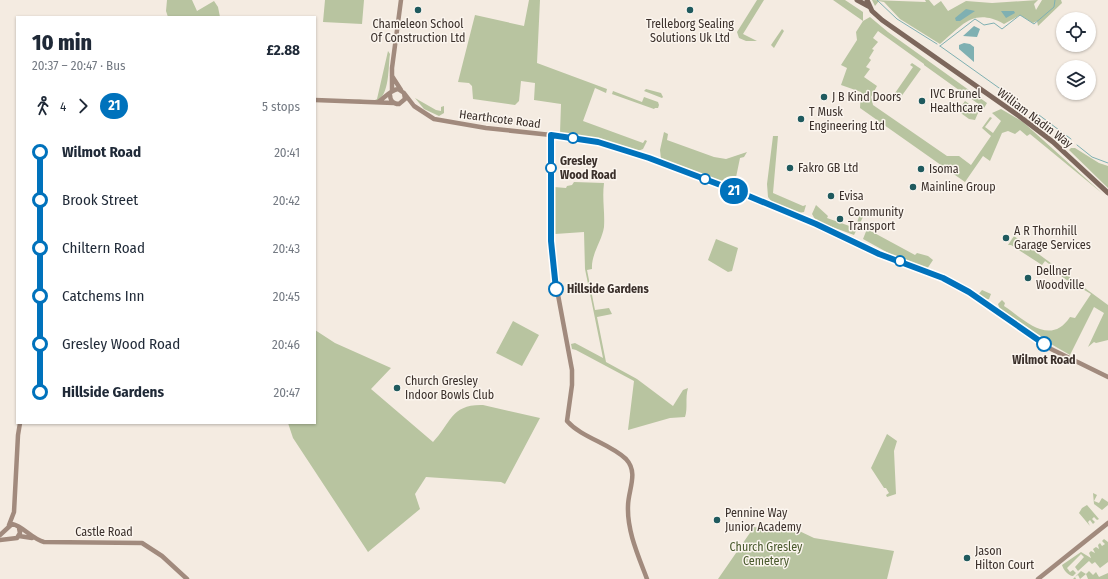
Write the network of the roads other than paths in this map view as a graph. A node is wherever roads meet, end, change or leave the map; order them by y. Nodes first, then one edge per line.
1 (401, 0) edge
2 (856, 0) edge
3 (867, 0) edge
4 (870, 7) junction
5 (392, 76) junction
6 (402, 91) junction
7 (391, 93) junction
8 (316, 100) edge
9 (378, 102) junction
10 (394, 103) junction
11 (401, 103) junction
12 (414, 106) junction
13 (551, 135) junction
14 (1108, 193) edge
15 (1108, 377) edge
16 (20, 424) edge
17 (14, 512) junction
18 (1108, 523) edge
19 (7, 527) junction
20 (18, 527) junction
21 (0, 535) edge
22 (18, 536) junction
23 (9, 538) junction
24 (32, 538) junction
25 (0, 540) edge
26 (187, 579) edge
27 (647, 579) edge
28 (1038, 579) edge

1 - 5 street
2 - 4 main road, William Nadin Way
3 - 4 main road, William Nadin Way
4 - 14 main road, William Nadin Way
5 - 6 street, Hearthcote Road
5 - 7 street
6 - 7 street
6 - 11 street
6 - 12 street, Hearthcote Road
7 - 9 street
7 - 10 street
8 - 9 street
9 - 10 street
10 - 11 street
11 - 12 street, Hearthcote Road
12 - 13 street, Hearthcote Road
13 - 15 street, Hearthcote Road
13 - 27 street
16 - 17 street
17 - 19 street
17 - 20 street
18 - 28 street
19 - 20 street
19 - 21 street
19 - 23 street
20 - 22 street
20 - 24 street, Castle Road
22 - 23 street
22 - 24 street, Castle Road
23 - 25 street
24 - 26 street, Castle Road

